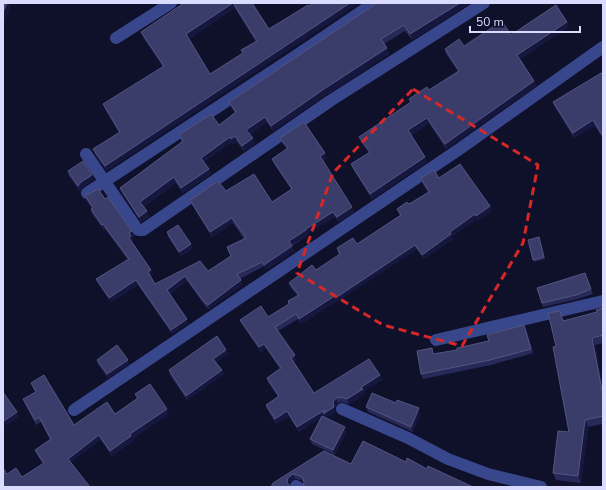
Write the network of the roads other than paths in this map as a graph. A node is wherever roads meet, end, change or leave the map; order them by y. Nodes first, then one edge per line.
1 (171, 3) edge
2 (374, 3) edge
3 (484, 3) edge
4 (116, 38) dead end
5 (603, 47) edge
6 (86, 154) dead end
7 (105, 182) junction
8 (87, 193) edge
9 (603, 301) edge
10 (436, 340) dead end
11 (342, 409) dead end
12 (74, 410) dead end
13 (541, 487) edge

1 - 4 street
2 - 7 street
3 - 7 street
5 - 12 street
6 - 7 street
7 - 8 street
9 - 10 street
11 - 13 street

